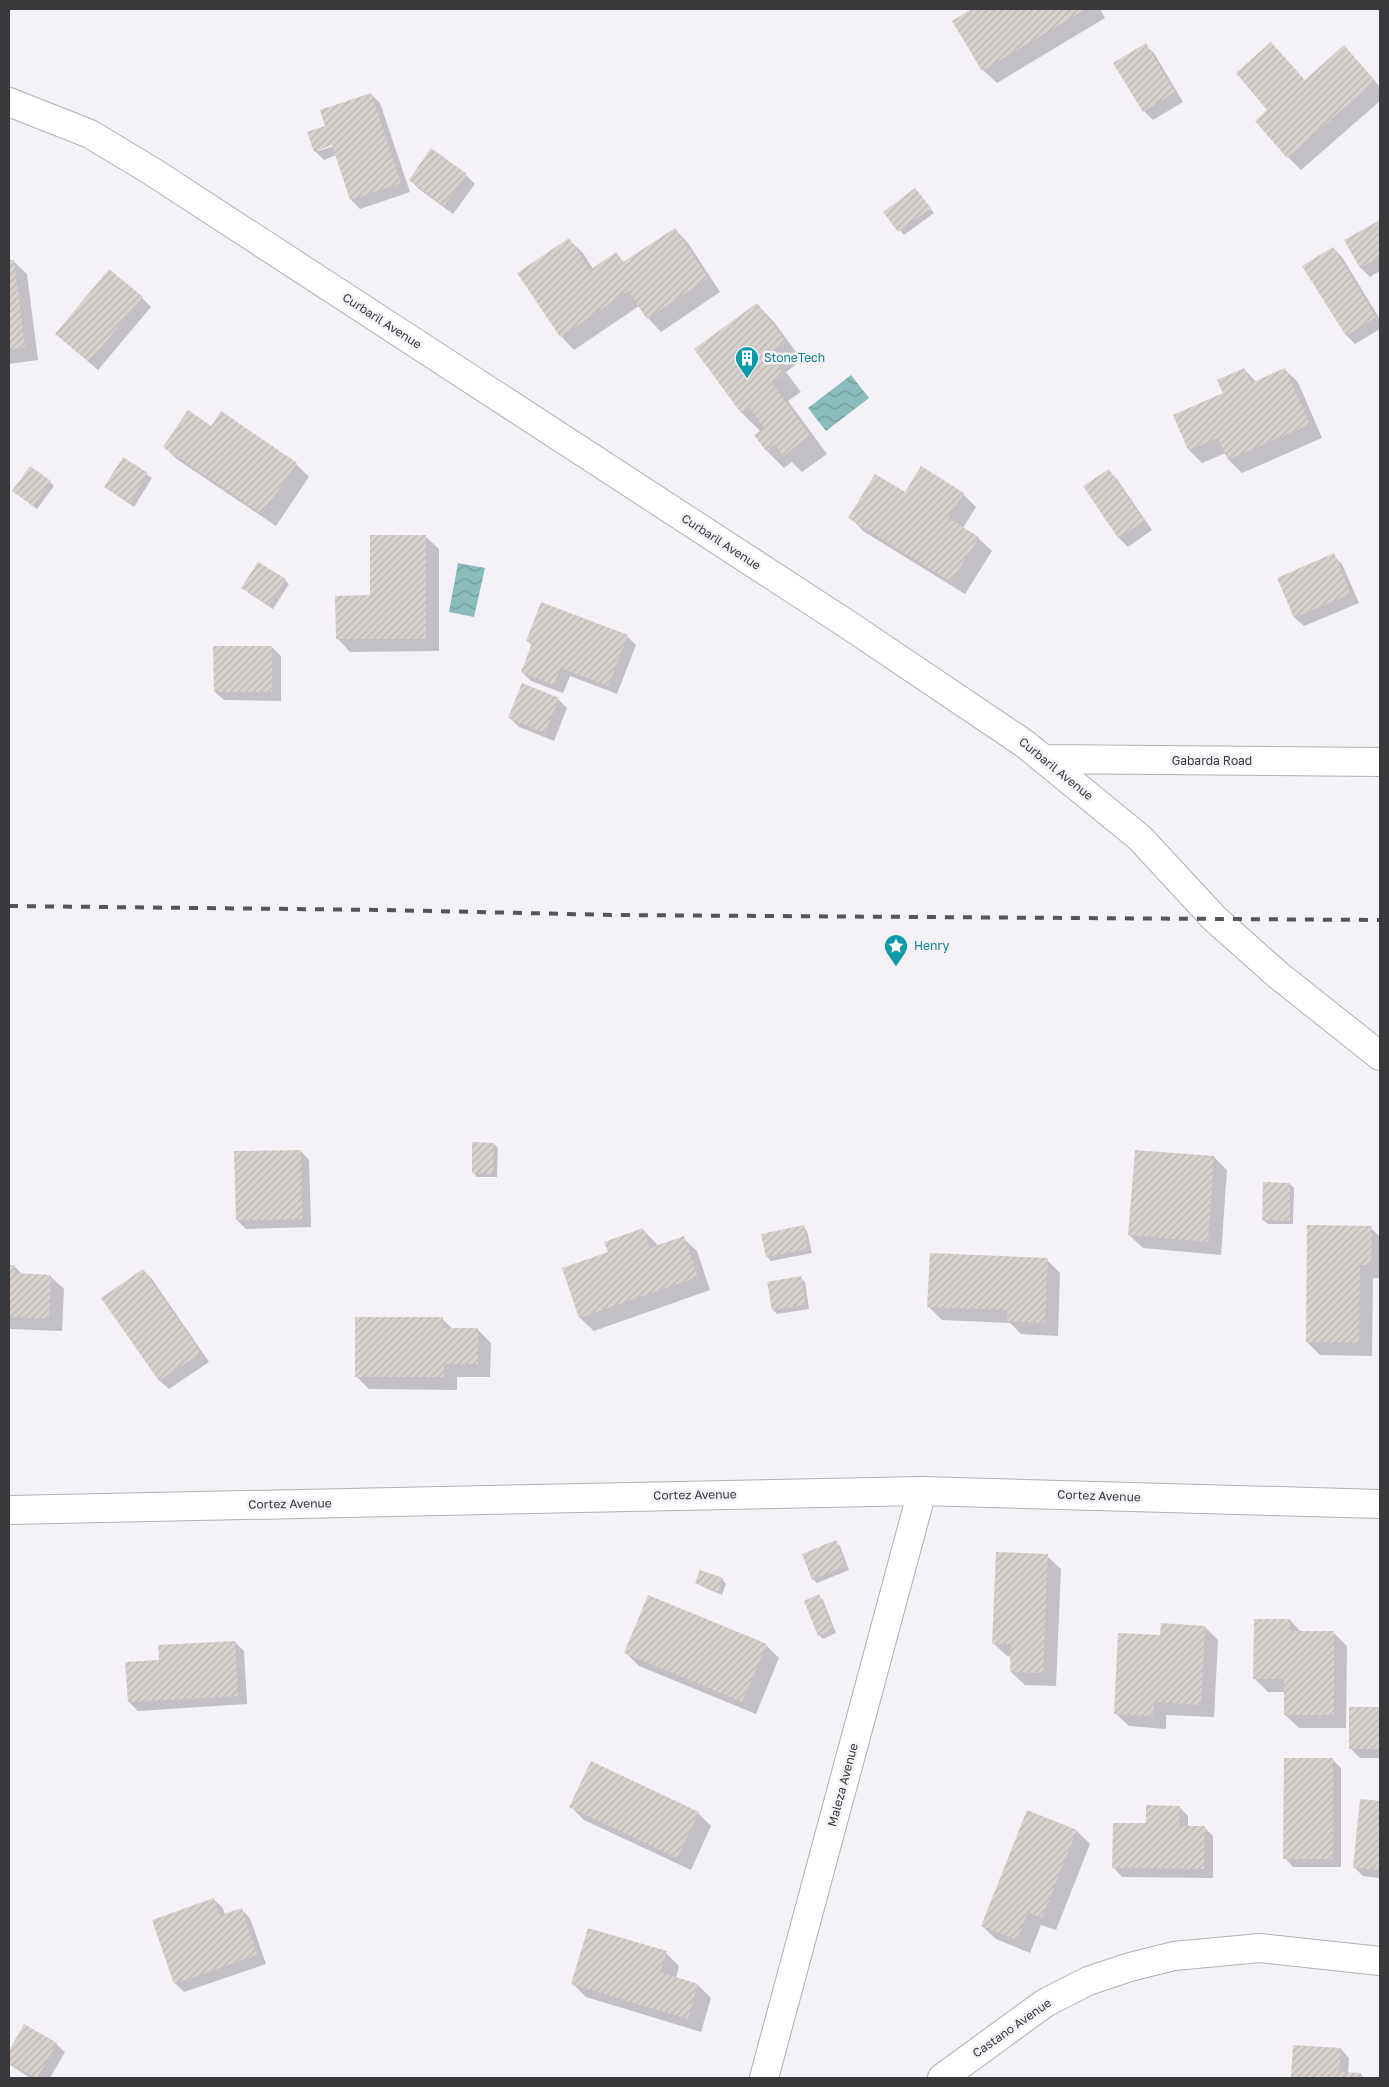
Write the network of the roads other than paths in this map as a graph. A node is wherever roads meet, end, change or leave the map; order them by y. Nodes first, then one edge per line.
1 (9, 102) edge
2 (1044, 759) junction
3 (1380, 762) edge
4 (1380, 1056) edge
5 (922, 1491) junction
6 (1380, 1504) edge
7 (9, 1510) edge
8 (1380, 1961) edge
9 (764, 2078) edge
10 (942, 2078) edge

1 - 2 street, Curbaril Avenue
2 - 3 street, Gabarda Road
2 - 4 street, Curbaril Avenue
5 - 6 street, Cortez Avenue
5 - 7 street, Cortez Avenue
5 - 9 street, Maleza Avenue
8 - 10 street, Castano Avenue

